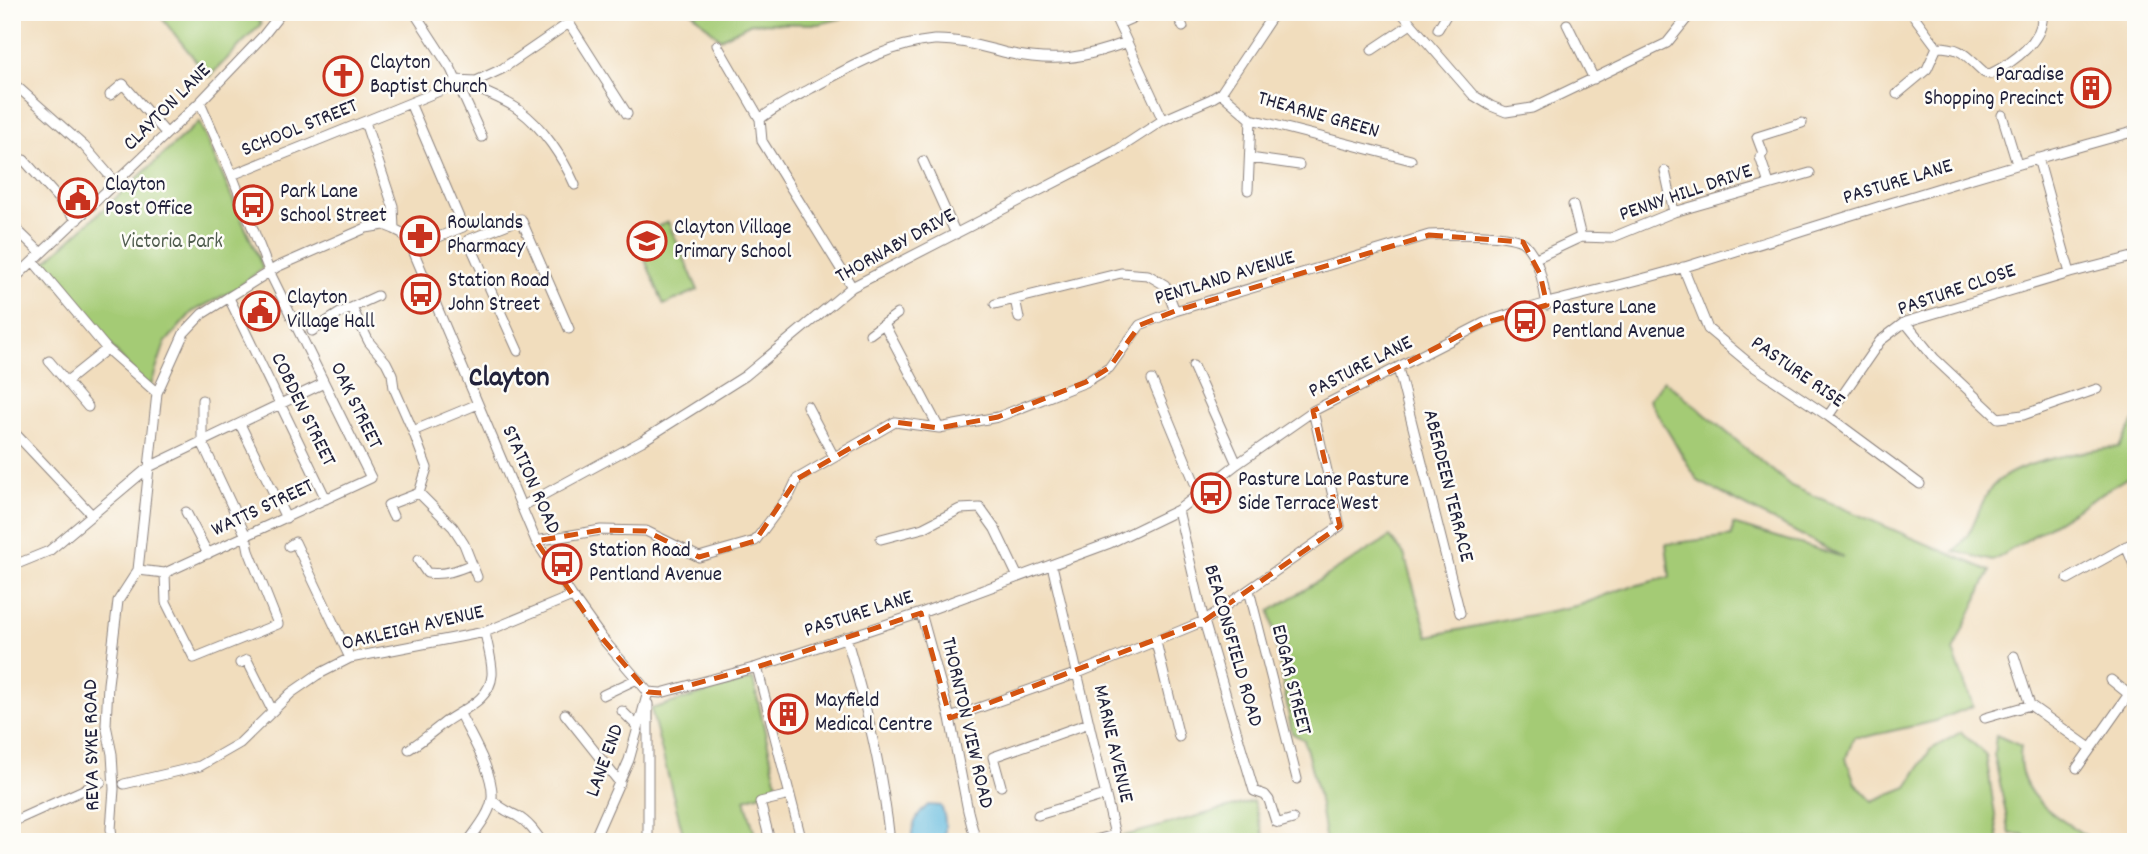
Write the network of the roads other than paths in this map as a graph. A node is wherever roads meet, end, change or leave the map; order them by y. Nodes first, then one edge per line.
1 (282, 12) edge
2 (414, 12) edge
3 (1112, 12) edge
4 (1146, 12) edge
5 (1176, 12) edge
6 (1275, 12) edge
7 (1401, 12) edge
8 (1448, 12) edge
9 (1692, 12) edge
10 (1911, 12) edge
11 (2042, 12) edge
12 (1567, 23) dead end
13 (1118, 24) junction
14 (1411, 24) junction
15 (1183, 27) dead end
16 (1438, 29) dead end
17 (1127, 42) junction
18 (717, 45) dead end
19 (1937, 47) junction
20 (1372, 50) dead end
21 (1594, 79) junction
22 (455, 80) junction
23 (12, 82) edge
24 (1221, 93) junction
25 (1897, 94) dead end
26 (110, 95) dead end
27 (200, 102) junction
28 (410, 103) junction
29 (627, 114) dead end
30 (2002, 115) dead end
31 (760, 119) junction
32 (1251, 119) junction
33 (1163, 120) junction
34 (365, 122) junction
35 (1802, 123) dead end
36 (2136, 131) edge
37 (166, 133) junction
38 (482, 137) dead end
39 (2038, 158) junction
40 (1250, 159) junction
41 (24, 160) dead end
42 (1412, 160) dead end
43 (923, 161) dead end
44 (2017, 164) junction
45 (1299, 165) dead end
46 (1664, 171) dead end
47 (1810, 173) dead end
48 (232, 175) junction
49 (117, 184) junction
50 (1769, 184) junction
51 (575, 185) dead end
52 (1248, 190) dead end
53 (1573, 205) dead end
54 (1674, 212) junction
55 (77, 220) junction
56 (12, 225) edge
57 (463, 226) junction
58 (394, 229) junction
59 (956, 234) junction
60 (1581, 237) junction
61 (468, 240) junction
62 (412, 248) junction
63 (41, 253) junction
64 (2136, 256) edge
65 (1534, 259) junction
66 (33, 261) junction
67 (1684, 267) junction
68 (270, 273) junction
69 (2070, 273) junction
70 (12, 281) edge
71 (852, 287) junction
72 (377, 296) dead end
73 (229, 298) junction
74 (1014, 299) junction
75 (995, 304) dead end
76 (1547, 305) junction
77 (352, 308) junction
78 (1175, 311) junction
79 (897, 314) dead end
80 (1019, 318) dead end
81 (1905, 322) junction
82 (884, 324) junction
83 (569, 329) dead end
84 (312, 331) dead end
85 (870, 334) dead end
86 (107, 349) junction
87 (518, 351) dead end
88 (49, 361) dead end
89 (1194, 366) dead end
90 (1398, 368) junction
91 (1152, 380) dead end
92 (66, 382) junction
93 (324, 383) junction
94 (2097, 388) dead end
95 (157, 393) junction
96 (202, 400) dead end
97 (280, 404) junction
98 (478, 404) junction
99 (807, 406) dead end
100 (88, 407) dead end
101 (1313, 411) junction
102 (1828, 416) junction
103 (240, 424) junction
104 (939, 428) junction
105 (12, 430) edge
106 (413, 431) junction
107 (202, 442) junction
108 (834, 457) junction
109 (1237, 464) junction
110 (149, 467) junction
111 (371, 478) joint
112 (1920, 484) dead end
113 (419, 493) junction
114 (1199, 493) junction
115 (326, 499) junction
116 (521, 507) junction
117 (1178, 510) junction
118 (186, 512) dead end
119 (92, 515) junction
120 (393, 516) dead end
121 (286, 518) junction
122 (247, 536) junction
123 (881, 539) dead end
124 (536, 541) junction
125 (2136, 541) edge
126 (289, 546) dead end
127 (2126, 546) junction
128 (208, 554) junction
129 (418, 560) dead end
130 (472, 564) junction
131 (13, 565) edge
132 (1052, 565) junction
133 (138, 570) junction
134 (2136, 570) edge
135 (166, 573) junction
136 (427, 573) junction
137 (477, 577) dead end
138 (1018, 577) junction
139 (2067, 579) dead end
140 (421, 583) dead end
141 (1249, 590) junction
142 (572, 596) junction
143 (1460, 612) dead end
144 (921, 613) junction
145 (1204, 621) junction
146 (485, 632) junction
147 (846, 637) junction
148 (1156, 642) junction
149 (2014, 656) dead end
150 (350, 659) junction
151 (240, 663) dead end
152 (757, 667) junction
153 (1078, 673) junction
154 (636, 679) junction
155 (2111, 680) dead end
156 (648, 692) junction
157 (603, 695) dead end
158 (2132, 697) edge
159 (2030, 705) junction
160 (272, 710) junction
161 (622, 711) dead end
162 (460, 714) junction
163 (565, 714) dead end
164 (950, 718) junction
165 (1985, 718) dead end
166 (1089, 723) junction
167 (638, 727) junction
168 (1178, 737) dead end
169 (2090, 748) junction
170 (409, 749) dead end
171 (2077, 768) dead end
172 (1297, 779) dead end
173 (102, 782) dead end
174 (620, 783) junction
175 (124, 784) dead end
176 (1001, 786) dead end
177 (790, 795) junction
178 (1105, 795) junction
179 (492, 800) junction
180 (1038, 815) dead end
181 (1293, 819) dead end
182 (12, 822) edge
183 (768, 833) dead end
184 (113, 841) edge
185 (468, 842) edge
186 (542, 842) edge
187 (593, 842) edge
188 (648, 842) edge
189 (802, 842) edge
190 (890, 842) edge
191 (976, 842) edge
192 (1087, 842) edge

1 - 27 street, CLAYTON LANE
2 - 22 street
3 - 13 street
4 - 13 street
5 - 15 street
6 - 24 street
7 - 14 street
8 - 16 street
9 - 21 street
10 - 19 street
11 - 19 street
12 - 21 street
13 - 17 street
14 - 20 street
14 - 21 street
17 - 31 street
17 - 33 street
18 - 31 street
19 - 25 street
22 - 28 street, SCHOOL STREET
22 - 29 street
22 - 38 street
22 - 51 street
23 - 49 street
24 - 32 street, THEARNE GREEN
24 - 33 street, THORNABY DRIVE
26 - 37 street
27 - 37 street, CLAYTON LANE
27 - 48 street, OAK STREET
28 - 34 street, SCHOOL STREET
28 - 57 street
30 - 44 street
31 - 71 street
32 - 40 street
32 - 42 street, THEARNE GREEN
33 - 59 street, THORNABY DRIVE
34 - 48 street, SCHOOL STREET
34 - 58 street
35 - 50 street
36 - 39 street, PASTURE LANE
37 - 49 street, CLAYTON LANE
39 - 44 street, PASTURE LANE
39 - 69 street
40 - 45 street
40 - 52 street
41 - 55 street
43 - 59 street
44 - 67 street, PASTURE LANE
46 - 54 street
47 - 50 street, PENNY HILL DRIVE
48 - 68 street, OAK STREET
49 - 55 street, CLAYTON LANE
50 - 54 street, PENNY HILL DRIVE
53 - 60 street
54 - 60 street, PENNY HILL DRIVE
55 - 63 street, CLAYTON LANE
56 - 63 street
57 - 61 street
57 - 62 street
58 - 62 street, STATION ROAD
58 - 68 street
59 - 71 street, THORNABY DRIVE
60 - 65 street, PENNY HILL DRIVE
61 - 83 street
61 - 87 street
62 - 98 street, STATION ROAD
63 - 66 street, CLAYTON LANE
64 - 69 street, PASTURE CLOSE
65 - 76 street
65 - 78 street, PENTLAND AVENUE
66 - 70 street, CLAYTON LANE
66 - 86 street
67 - 76 street, PASTURE LANE
67 - 102 street, PASTURE RISE
68 - 73 street
68 - 93 street, OAK STREET
69 - 81 street, PASTURE CLOSE
71 - 116 street, THORNABY DRIVE
72 - 77 street
73 - 95 street
73 - 97 street, COBDEN STREET
74 - 75 street
74 - 78 street
74 - 80 street
76 - 90 street, PASTURE LANE
77 - 84 street
77 - 106 street
78 - 104 street, PENTLAND AVENUE
79 - 82 street
81 - 94 street
81 - 102 street, PASTURE CLOSE
82 - 85 street
82 - 104 street
86 - 92 street
86 - 95 street
88 - 92 street
89 - 109 street
90 - 101 street, PASTURE LANE
90 - 143 street, ABERDEEN TERRACE
91 - 114 street
92 - 100 street
93 - 97 street
93 - 111 street, OAK STREET
95 - 110 street
96 - 107 street
97 - 103 street
97 - 115 street, COBDEN STREET
98 - 106 street
98 - 116 street, STATION ROAD
99 - 108 street
101 - 109 street, PASTURE LANE
101 - 141 street
102 - 112 street, PASTURE RISE
103 - 107 street
103 - 121 street
104 - 108 street, PENTLAND AVENUE
105 - 119 street
106 - 113 street
107 - 110 street
107 - 122 street
108 - 124 street, PENTLAND AVENUE
109 - 114 street, PASTURE LANE
110 - 119 street
110 - 133 street
111 - 115 street, WATTS STREET
113 - 120 street
113 - 130 street
114 - 117 street, PASTURE LANE
115 - 121 street, WATTS STREET
116 - 124 street, STATION ROAD
117 - 132 street, PASTURE LANE
117 - 145 street, BEACONSFIELD ROAD
118 - 128 street, WATTS STREET
119 - 131 street
121 - 122 street, WATTS STREET
122 - 128 street, WATTS STREET
122 - 135 street
123 - 138 street
124 - 142 street, STATION ROAD
125 - 127 street
126 - 150 street
127 - 134 street
127 - 139 street
128 - 135 street, WATTS STREET
129 - 136 street
130 - 136 street
130 - 137 street
132 - 138 street, PASTURE LANE
132 - 153 street, MARNE AVENUE
133 - 135 street
133 - 184 street, REVA SYKE ROAD
136 - 140 street
138 - 144 street, PASTURE LANE
141 - 145 street
141 - 172 street, EDGAR STREET
142 - 146 street, OAKLEIGH AVENUE
142 - 154 street, STATION ROAD
144 - 147 street, PASTURE LANE
144 - 164 street, THORNTON VIEW ROAD
145 - 148 street
145 - 181 street, BEACONSFIELD ROAD
146 - 150 street, OAKLEIGH AVENUE
146 - 162 street
147 - 152 street, PASTURE LANE
147 - 190 street
148 - 153 street
148 - 168 street
149 - 159 street
150 - 160 street, OAKLEIGH AVENUE
151 - 160 street
152 - 156 street, PASTURE LANE
152 - 177 street
153 - 164 street
153 - 166 street, MARNE AVENUE
154 - 156 street
154 - 157 street, LANE END
155 - 158 street
156 - 167 street, LANE END
156 - 188 street
158 - 169 street
159 - 165 street
159 - 169 street
160 - 175 street, OAKLEIGH AVENUE
161 - 167 street
162 - 170 street
162 - 179 street
163 - 174 street
164 - 191 street, THORNTON VIEW ROAD
166 - 176 street
166 - 178 street, MARNE AVENUE
167 - 174 street, LANE END
169 - 171 street
173 - 182 street
174 - 187 street, LANE END
177 - 183 street
177 - 189 street
178 - 180 street
178 - 192 street, MARNE AVENUE
179 - 185 street
179 - 186 street

